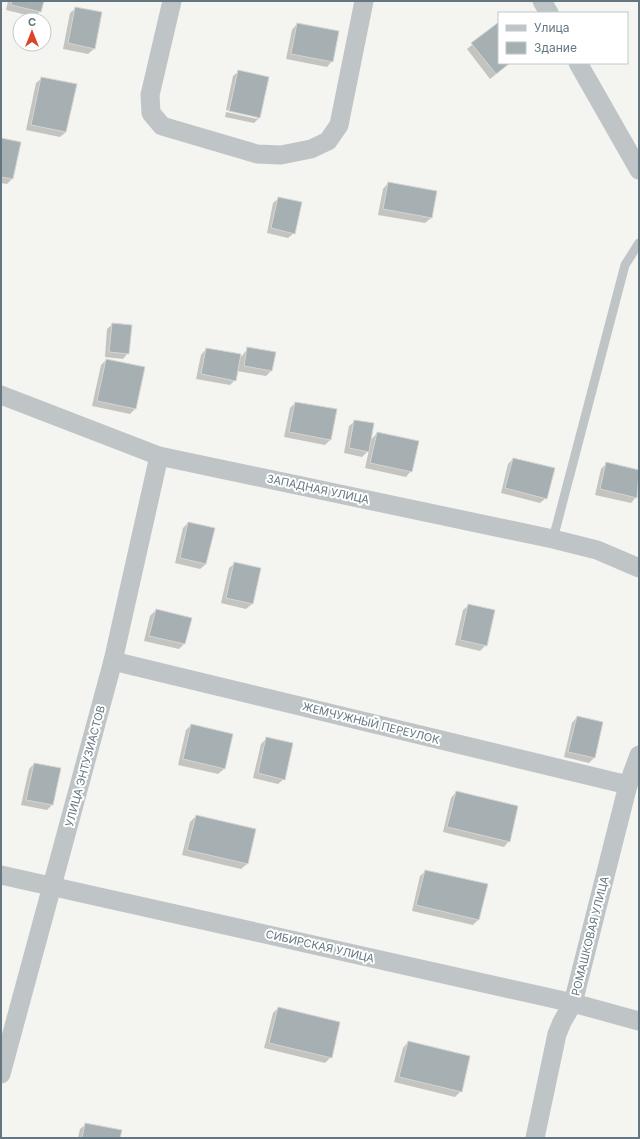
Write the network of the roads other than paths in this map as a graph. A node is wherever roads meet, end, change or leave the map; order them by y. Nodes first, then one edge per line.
1 (172, 1) edge
2 (364, 1) edge
3 (542, 1) edge
4 (548, 12) edge
5 (579, 64) edge
6 (639, 170) edge
7 (639, 243) edge
8 (1, 395) edge
9 (159, 456) junction
10 (553, 539) junction
11 (639, 568) edge
12 (114, 662) junction
13 (639, 755) edge
14 (628, 785) junction
15 (1, 875) edge
16 (52, 887) junction
17 (574, 1003) junction
18 (639, 1021) edge
19 (1, 1074) edge
20 (535, 1138) edge

1 - 2 street
3 - 4 street
5 - 6 street
7 - 10 lane
8 - 9 street, ЗАПАДНАЯ УЛИЦА
9 - 10 street, ЗАПАДНАЯ УЛИЦА
9 - 12 street, УЛИЦА ЭНТУЗИАСТОВ
10 - 11 street, ЗАПАДНАЯ УЛИЦА
12 - 14 street, ЖЕМЧУЖНЫЙ ПЕРЕУЛОК
12 - 16 street, УЛИЦА ЭНТУЗИАСТОВ
13 - 14 street, РОМАШКОВАЯ УЛИЦА
14 - 17 street, РОМАШКОВАЯ УЛИЦА
15 - 16 street, СИБИРСКАЯ УЛИЦА
16 - 17 street, СИБИРСКАЯ УЛИЦА
16 - 19 street, УЛИЦА ЭНТУЗИАСТОВ
17 - 18 street, СИБИРСКАЯ УЛИЦА
17 - 20 street, РОМАШКОВАЯ УЛИЦА

